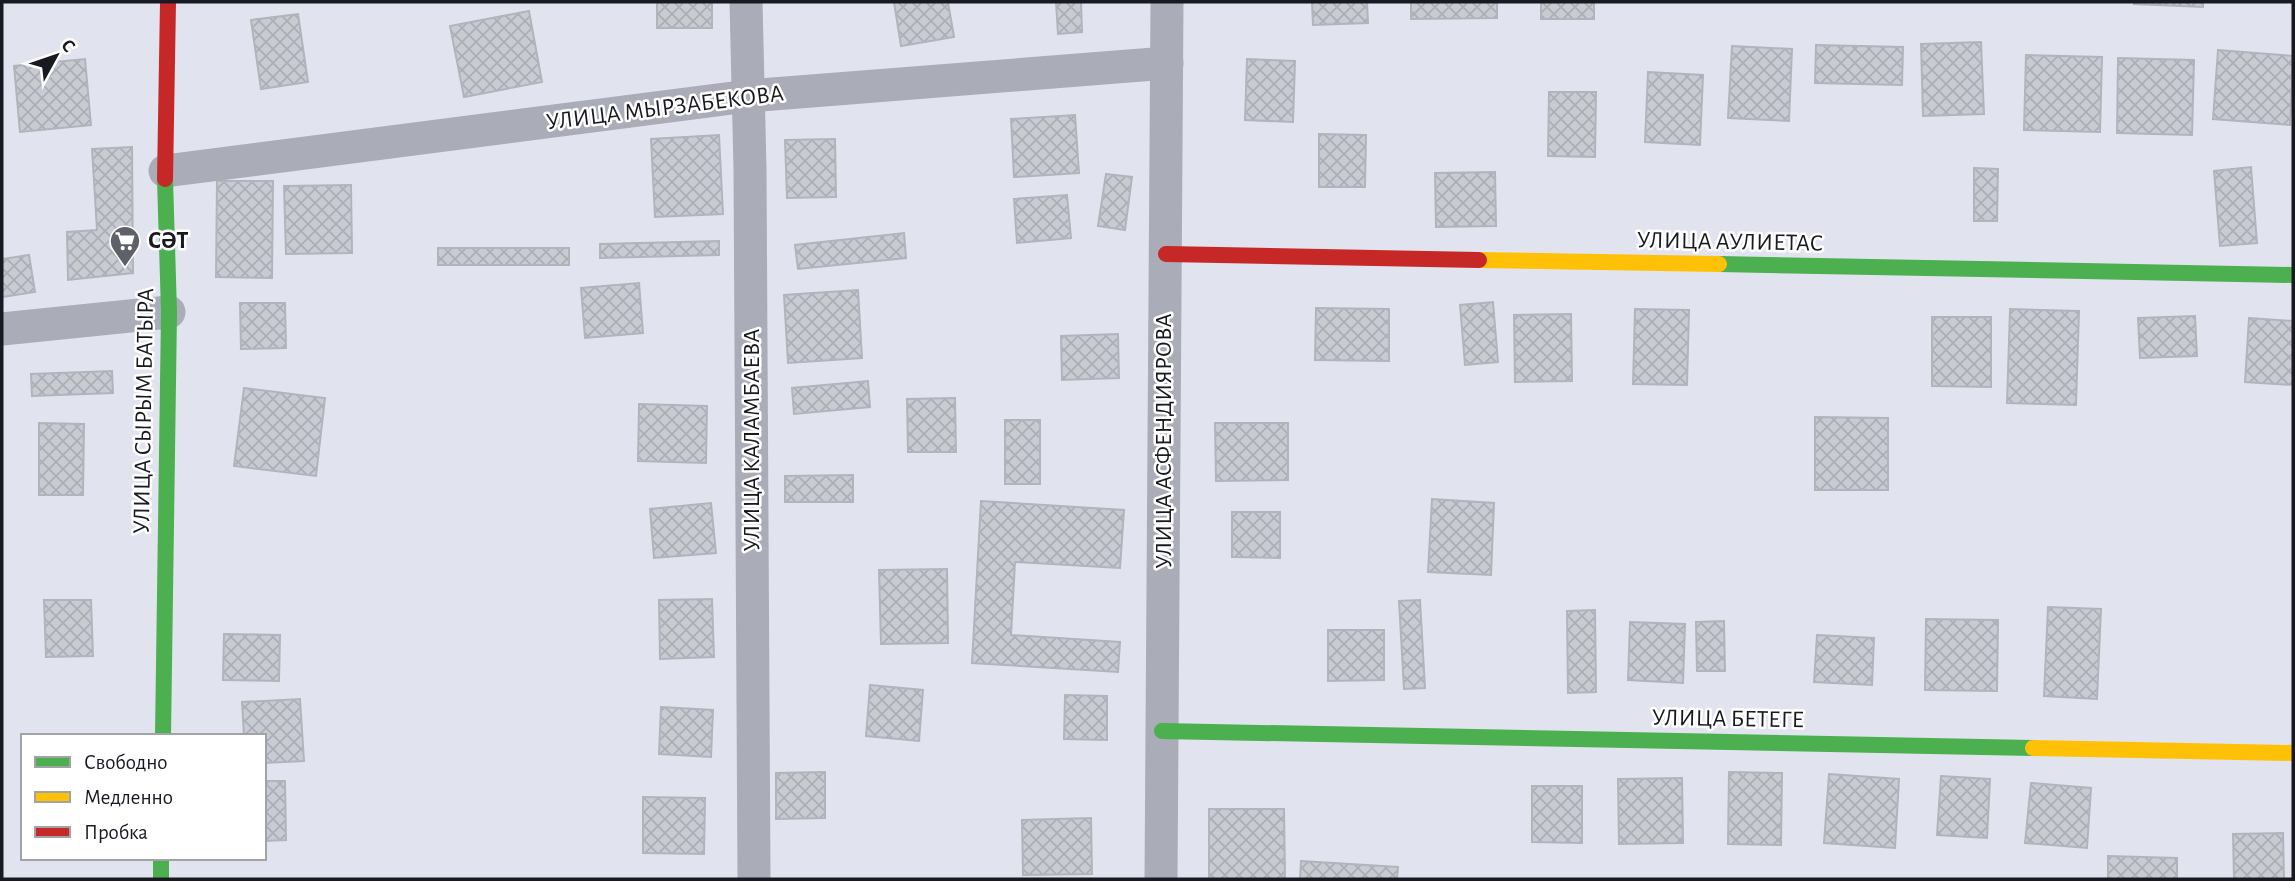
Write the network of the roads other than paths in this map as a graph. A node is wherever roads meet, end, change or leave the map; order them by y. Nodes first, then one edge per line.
1 (168, 2) edge
2 (747, 2) edge
3 (1167, 2) edge
4 (1167, 63) junction
5 (748, 96) junction
6 (165, 172) junction
7 (1166, 254) junction
8 (2293, 275) edge
9 (169, 312) junction
10 (2, 329) edge
11 (1162, 731) junction
12 (163, 734) edge
13 (2293, 753) edge
14 (161, 860) edge
15 (161, 879) edge
16 (754, 879) edge
17 (1161, 879) edge

1 - 6 street, УЛИЦА СЫРЫМ БАТЫРА
2 - 5 street, УЛИЦА КАЛАМБАЕВА
3 - 4 street, УЛИЦА АСФЕНДИЯРОВА
4 - 5 street, УЛИЦА МЫРЗАБЕКОВА
4 - 7 street, УЛИЦА АСФЕНДИЯРОВА
5 - 6 street, УЛИЦА МЫРЗАБЕКОВА
5 - 16 street, УЛИЦА КАЛАМБАЕВА
6 - 9 street, УЛИЦА СЫРЫМ БАТЫРА
7 - 8 street, УЛИЦА АУЛИЕТАС
7 - 11 street, УЛИЦА АСФЕНДИЯРОВА
9 - 10 street
9 - 12 street, УЛИЦА СЫРЫМ БАТЫРА
11 - 13 street, УЛИЦА БЕТЕГЕ
11 - 17 street, УЛИЦА АСФЕНДИЯРОВА
14 - 15 street

